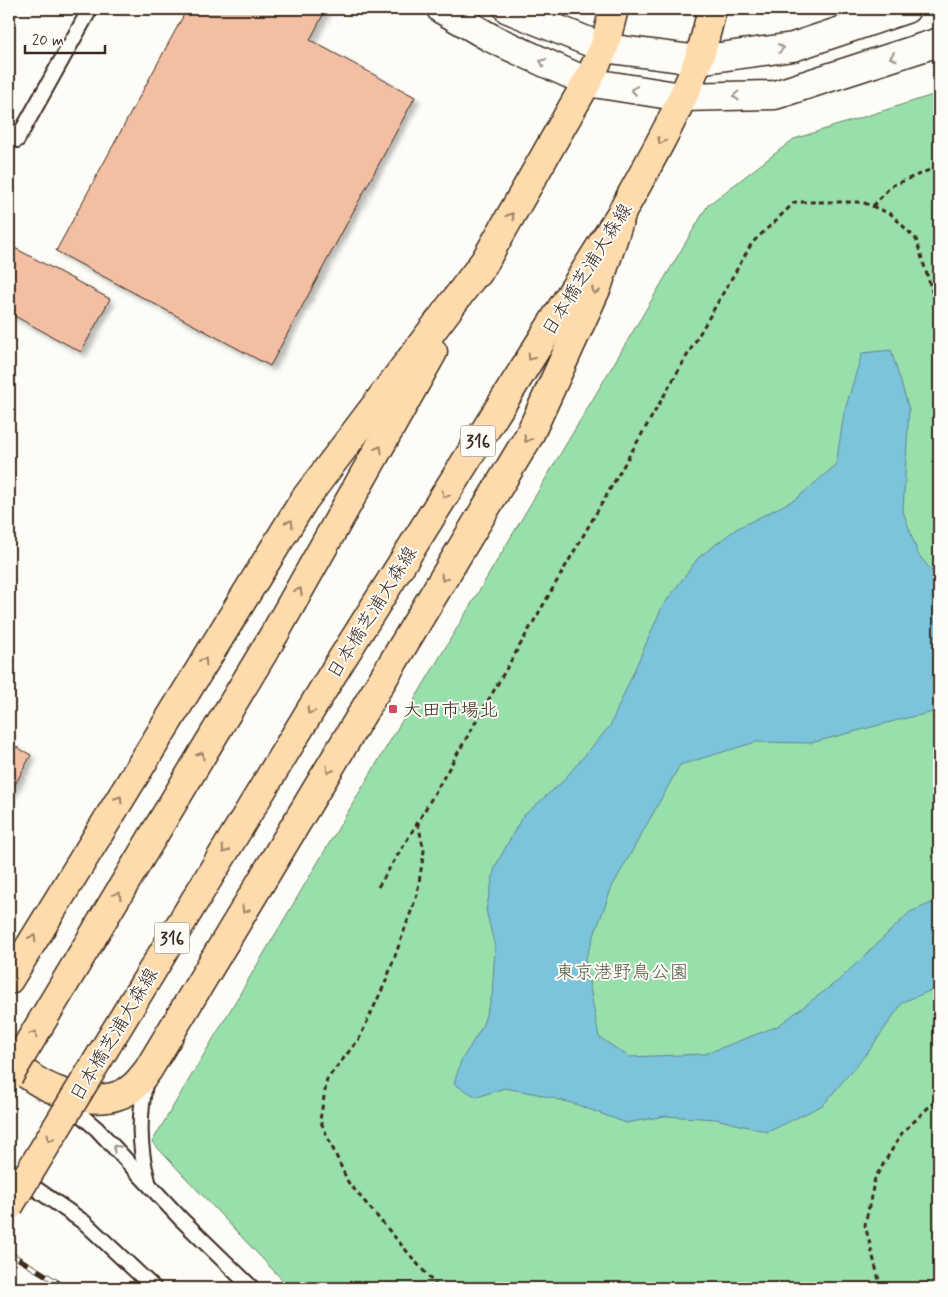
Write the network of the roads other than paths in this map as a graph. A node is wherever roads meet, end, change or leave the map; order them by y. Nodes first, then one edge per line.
1 (90, 9) edge
2 (441, 9) edge
3 (508, 9) edge
4 (614, 9) edge
5 (712, 9) edge
6 (906, 9) edge
7 (939, 42) edge
8 (604, 48) junction
9 (698, 60) junction
10 (587, 82) junction
11 (682, 97) junction
12 (9, 135) edge
13 (622, 212) junction
14 (487, 258) junction
15 (9, 980) edge
16 (9, 1054) edge
17 (148, 1070) junction
18 (9, 1076) edge
19 (39, 1082) junction
20 (9, 1170) edge
21 (149, 1184) junction
22 (9, 1206) edge
23 (154, 1288) edge
24 (252, 1288) edge

1 - 12 lane
10 -> 2 street
3 - 8 street
4 - 8 main road
5 - 9 main road, 日本橋芝浦大森線 / 316
9 -> 6 street
7 -> 11 street
8 - 9 street
8 - 10 main road
9 - 11 main road, 日本橋芝浦大森線 / 316
11 -> 10 street
14 -> 10 main road
11 -> 13 main road, 日本橋芝浦大森線 / 316
13 -> 17 main road
13 -> 22 main road, 日本橋芝浦大森線 / 316, bridge
15 -> 14 main road
18 -> 14 main road, bridge
16 - 19 main road
17 - 19 main road
17 - 21 lane
21 -> 19 lane
20 - 23 lane
21 - 24 lane

